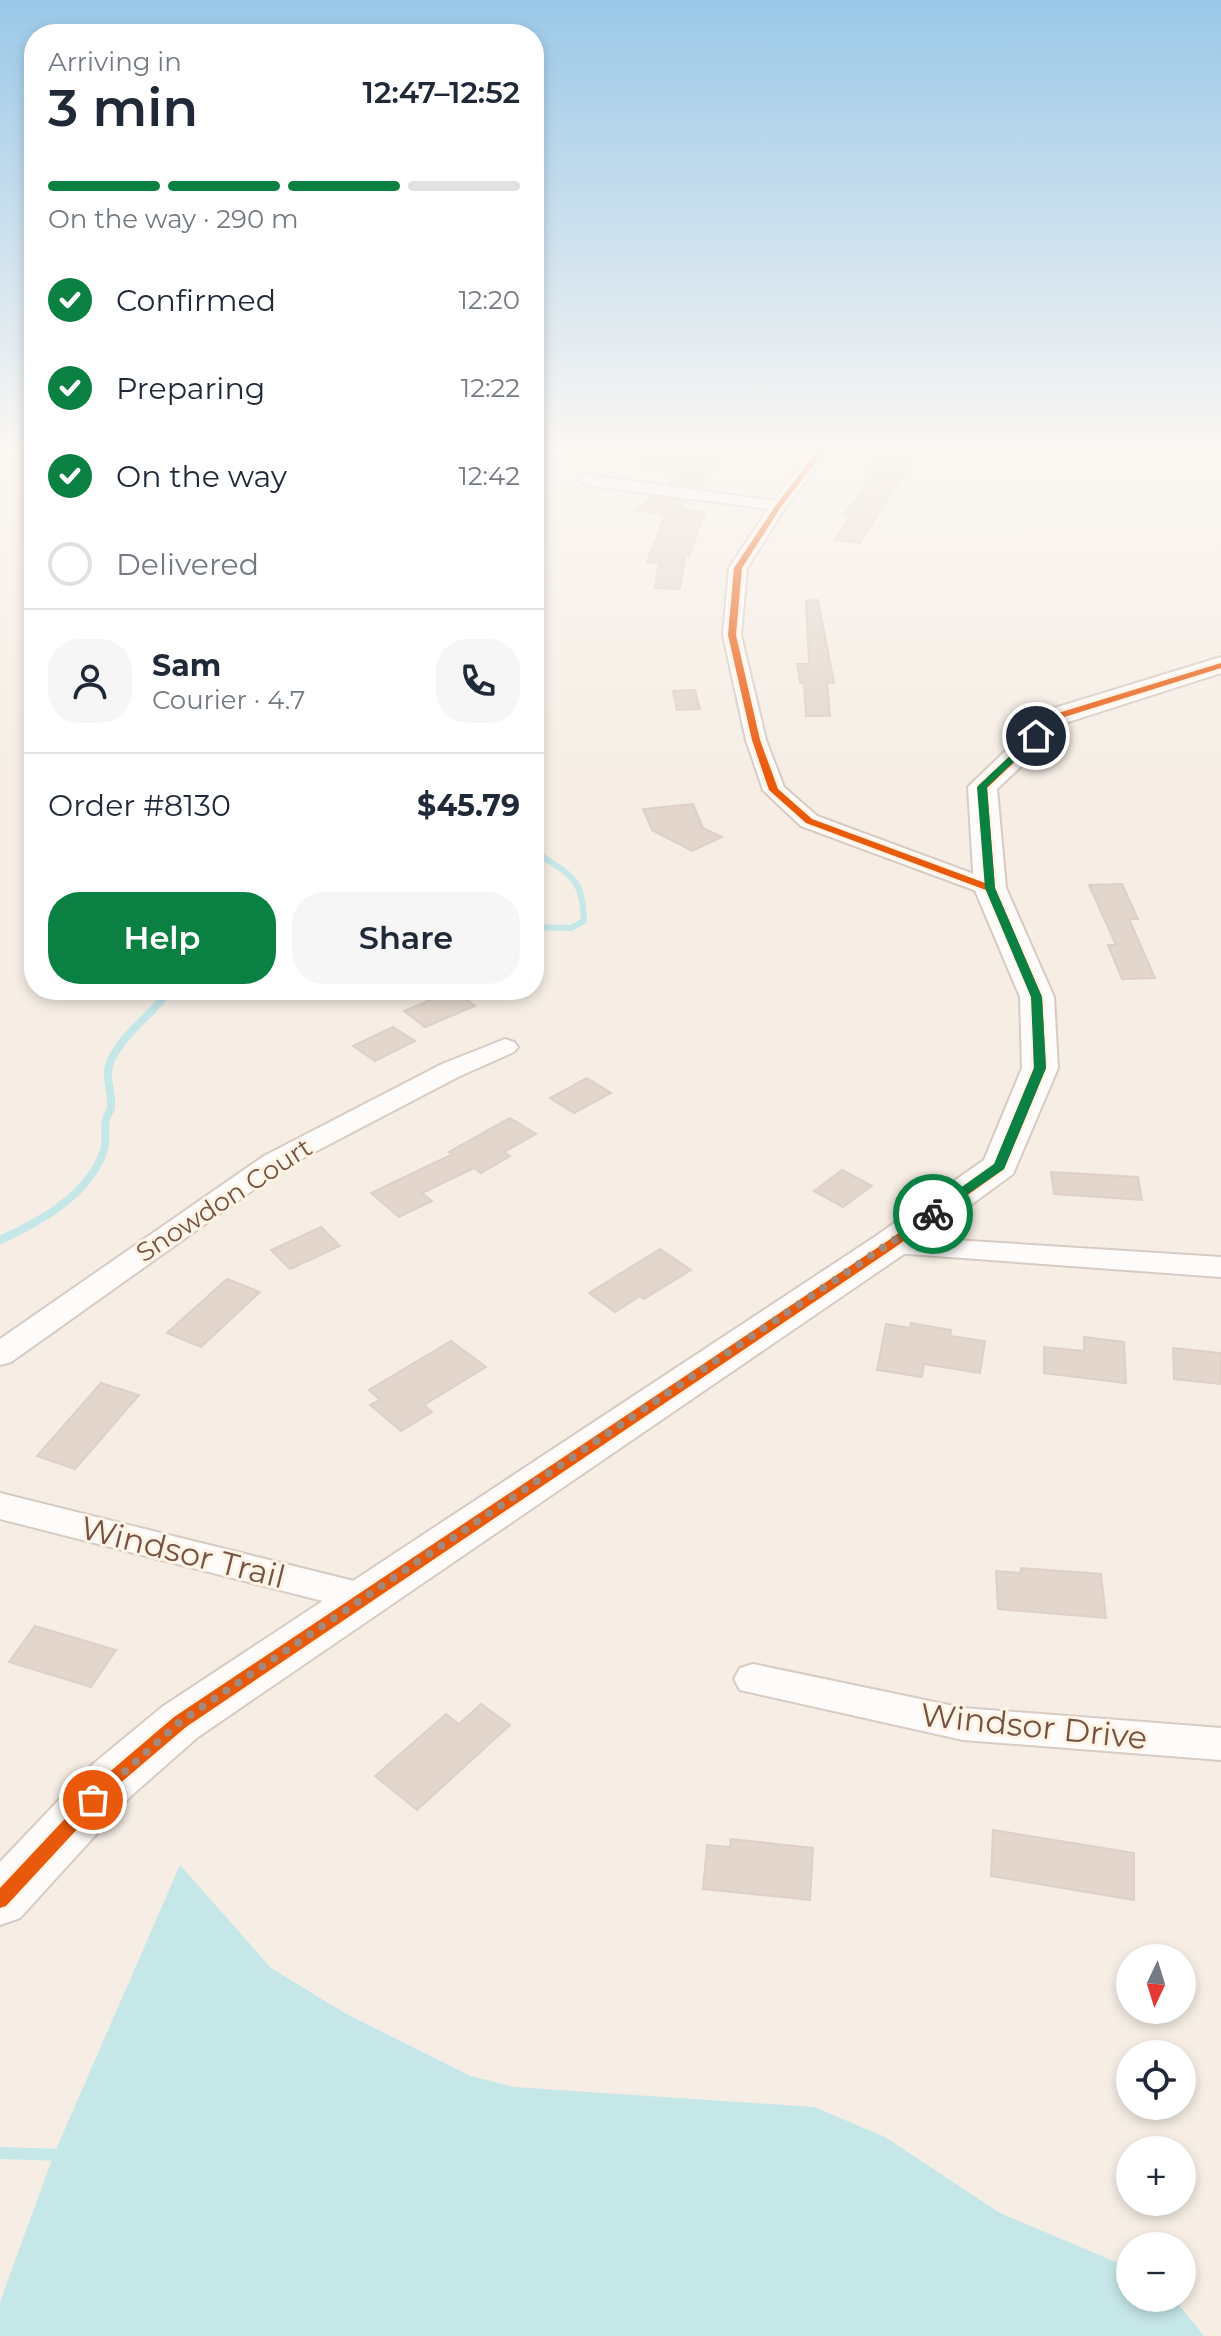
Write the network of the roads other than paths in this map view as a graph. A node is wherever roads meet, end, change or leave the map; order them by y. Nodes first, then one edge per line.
1 (746, 555) edge
2 (1221, 665) edge
3 (990, 888) junction
4 (505, 1047) dead end
5 (890, 1245) junction
6 (1221, 1267) edge
7 (0, 1354) edge
8 (0, 1506) edge
9 (366, 1598) junction
10 (753, 1679) dead end
11 (1221, 1744) edge
12 (0, 1900) edge

1 - 3 street
2 - 3 street
3 - 5 street
4 - 7 street, Snowdon Court
5 - 6 street
5 - 9 street
8 - 9 street, Windsor Trail
9 - 12 street
10 - 11 street, Windsor Drive

